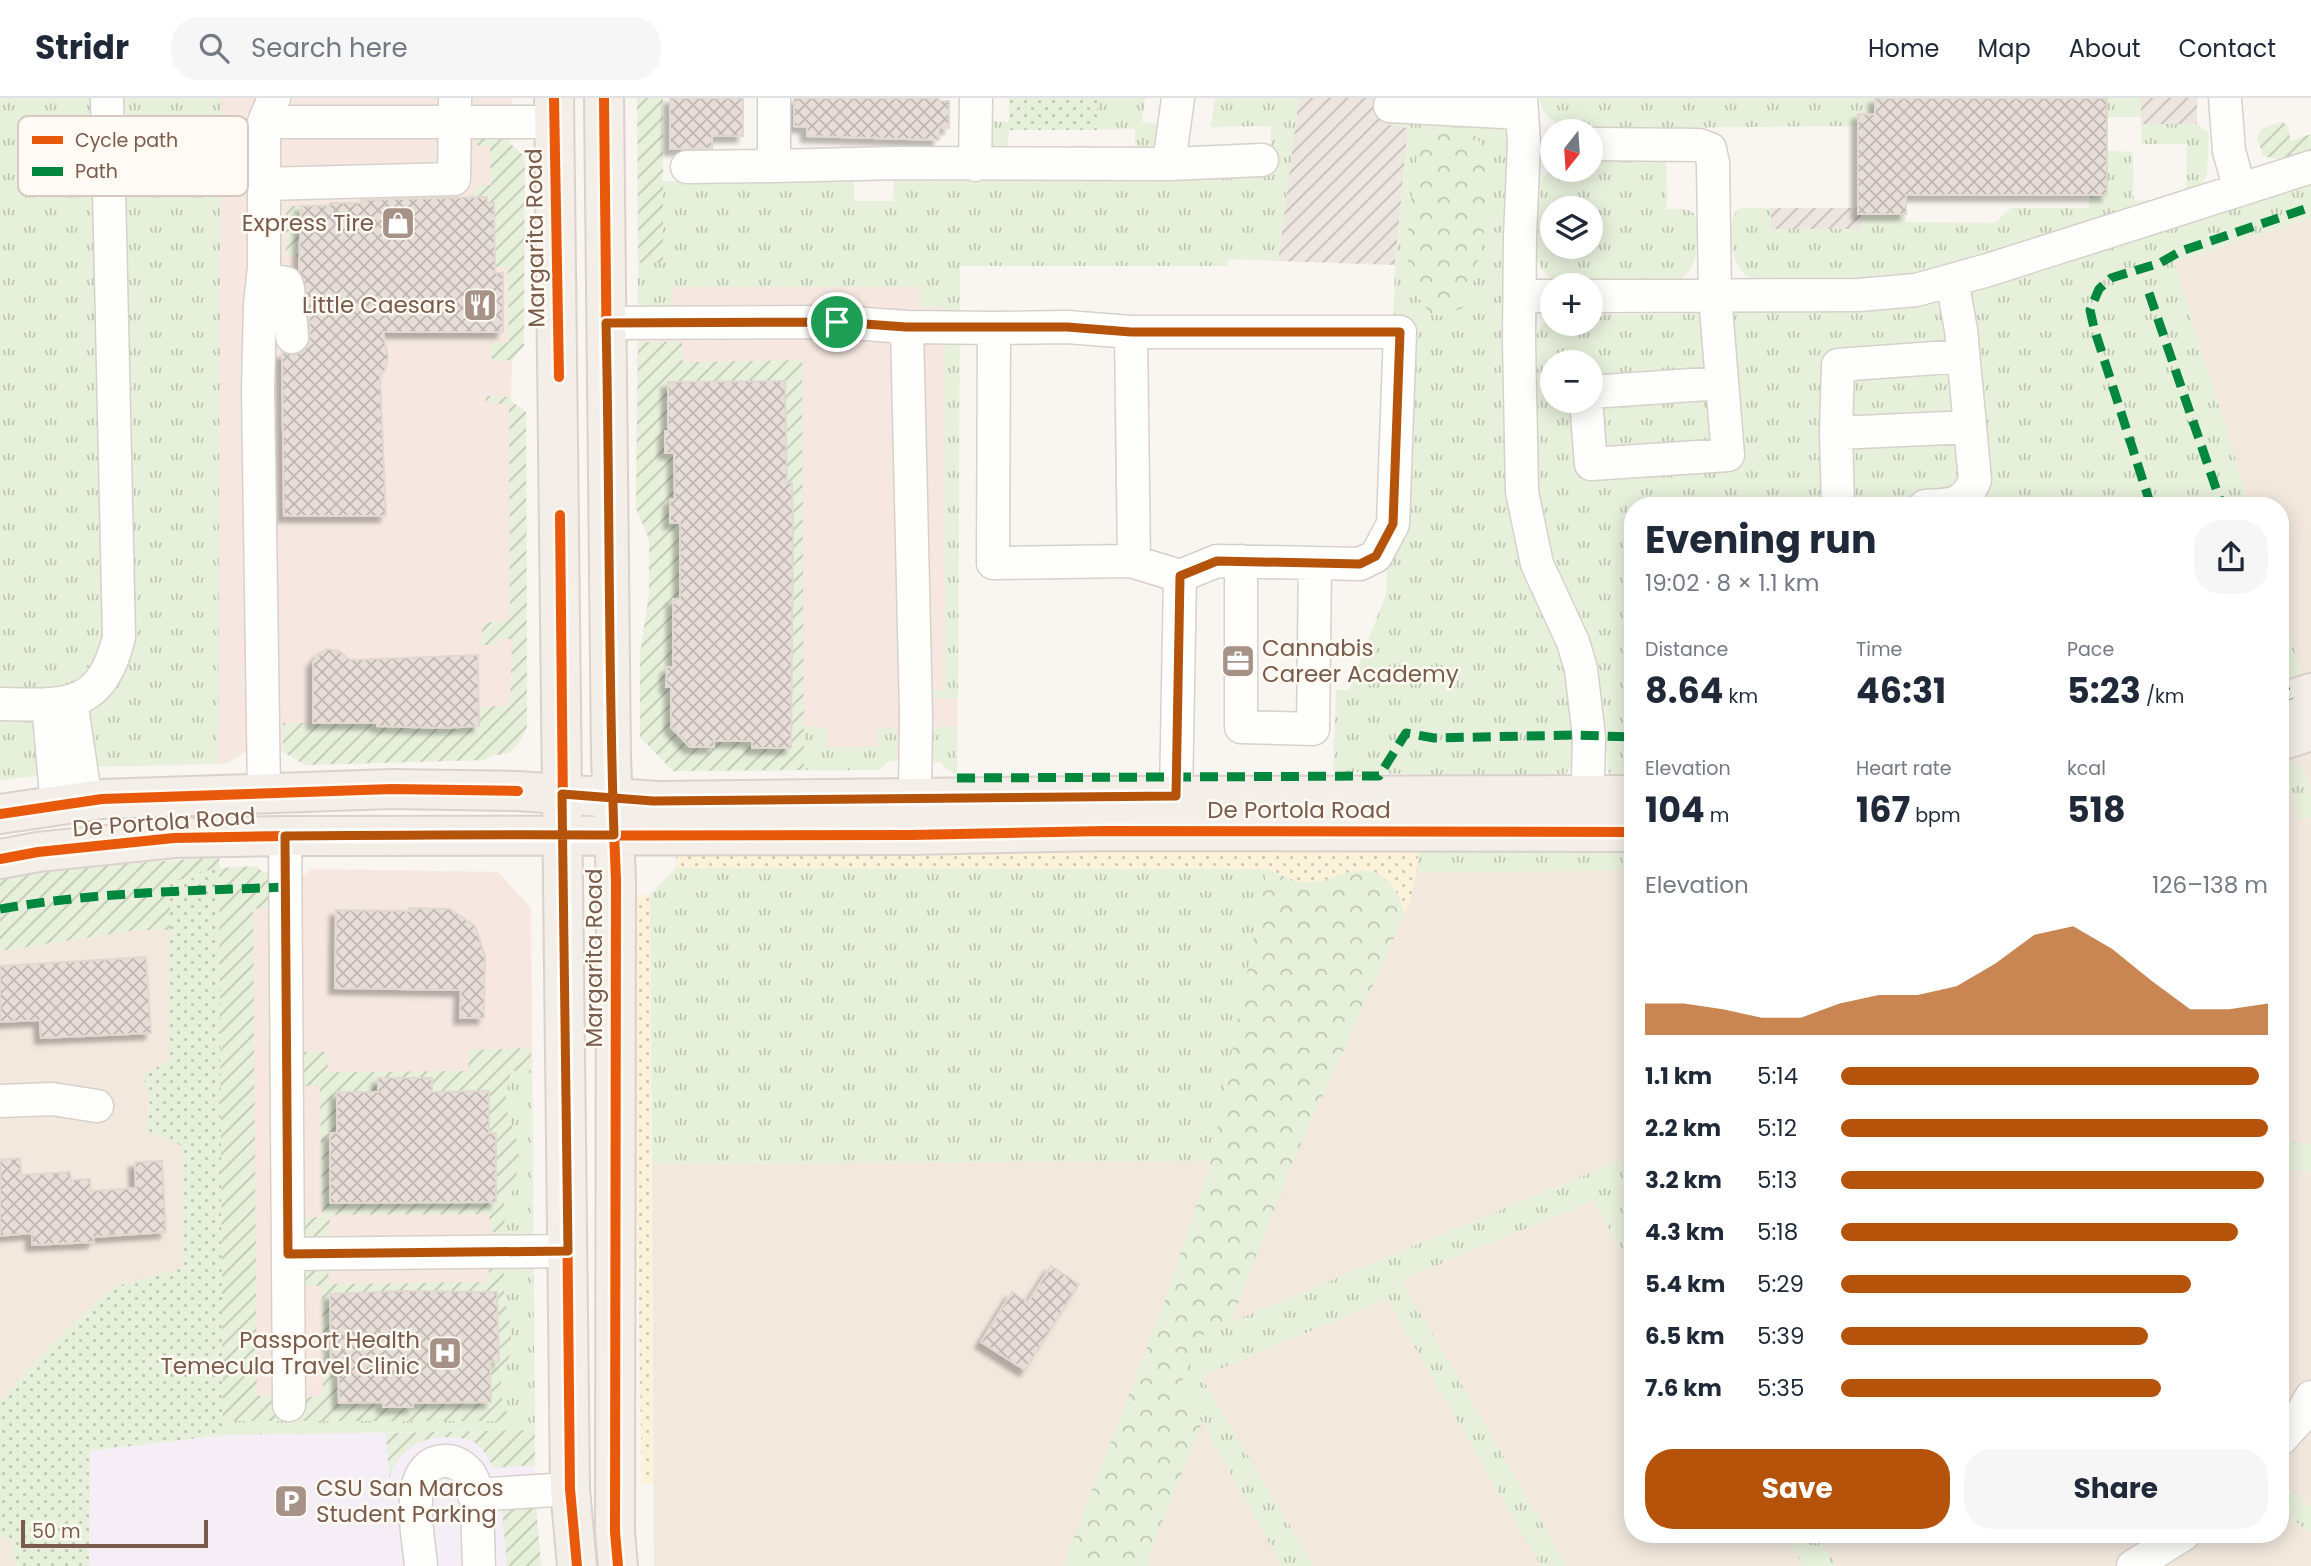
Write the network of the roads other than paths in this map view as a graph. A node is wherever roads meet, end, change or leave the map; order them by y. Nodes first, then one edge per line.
1 (107, 98) edge
2 (586, 98) edge
3 (604, 98) edge
4 (774, 98) edge
5 (976, 98) edge
6 (1178, 98) edge
7 (2225, 98) edge
8 (1390, 106) dead end
9 (269, 110) edge
10 (455, 110) edge
11 (554, 110) edge
12 (107, 116) edge
13 (1530, 125) edge
14 (1603, 144) edge
15 (1262, 160) dead end
16 (1169, 164) junction
17 (975, 165) junction
18 (774, 166) junction
19 (687, 167) dead end
20 (2311, 167) edge
21 (264, 184) junction
22 (2240, 190) junction
23 (109, 196) edge
24 (605, 228) junction
25 (262, 279) junction
26 (1952, 280) junction
27 (1521, 296) junction
28 (1540, 296) edge
29 (1603, 296) edge
30 (1715, 296) junction
31 (606, 323) junction
32 (906, 327) junction
33 (994, 328) junction
34 (1131, 332) junction
35 (292, 337) dead end
36 (1963, 356) junction
37 (1721, 383) junction
38 (1603, 391) edge
39 (1587, 413) edge
40 (1970, 426) junction
41 (1836, 433) junction
42 (1838, 497) edge
43 (1965, 497) edge
44 (1241, 561) junction
45 (1135, 562) junction
46 (1315, 563) junction
47 (1180, 576) junction
48 (59, 702) junction
49 (0, 704) edge
50 (2311, 731) edge
51 (2289, 738) edge
52 (264, 793) junction
53 (562, 794) junction
54 (1624, 795) edge
55 (1176, 796) junction
56 (1583, 796) junction
57 (612, 798) junction
58 (915, 799) junction
59 (71, 804) junction
60 (0, 814) edge
61 (1282, 831) junction
62 (1624, 832) edge
63 (562, 835) junction
64 (614, 835) junction
65 (285, 836) junction
66 (0, 859) edge
67 (0, 1101) edge
68 (97, 1106) dead end
69 (568, 1251) junction
70 (288, 1254) junction
71 (2311, 1397) edge
72 (289, 1405) dead end
73 (2289, 1430) edge
74 (570, 1489) junction
75 (474, 1494) junction
76 (2170, 1543) edge
77 (421, 1566) edge
78 (479, 1566) edge
79 (577, 1566) edge
80 (599, 1566) edge
81 (618, 1566) edge
82 (2133, 1566) edge

1 - 12 street
2 - 24 street
3 - 24 main road, Margarita Road
4 - 18 street
5 - 17 street
6 - 16 street
7 - 22 street
8 - 13 street
9 - 10 street
9 - 21 street
10 - 11 street
10 - 21 street
11 - 53 main road, Margarita Road
13 - 27 street
14 - 30 street
15 - 16 street
16 - 17 street
17 - 18 street
18 - 19 street
20 - 22 street
21 - 25 street
22 - 26 street
23 - 48 street
24 - 31 main road, Margarita Road
25 - 35 street
25 - 52 street
26 - 30 street
26 - 36 street
27 - 28 street
27 - 56 street
29 - 30 street
30 - 37 street
31 - 32 street
31 - 57 main road, Margarita Road
32 - 33 street
32 - 58 street
33 - 34 street
33 - 45 street
34 - 45 street
34 - 46 street
36 - 40 street
36 - 41 street
37 - 38 street
37 - 39 street
40 - 41 street
40 - 43 street
41 - 42 street
44 - 46 street
44 - 46 street
44 - 47 street
45 - 47 street
47 - 55 street
48 - 49 street
48 - 59 street
50 - 51 main road
52 - 53 main road, De Portola Road
52 - 59 main road, De Portola Road
53 - 57 main road, De Portola Road
53 - 63 main road, Margarita Road
54 - 56 main road, De Portola Road
55 - 56 main road, De Portola Road
55 - 58 main road, De Portola Road
56 - 61 main road
57 - 58 main road, De Portola Road
57 - 64 main road, Margarita Road
59 - 60 main road, De Portola Road
61 - 62 main road, De Portola Road
61 - 64 main road, De Portola Road
63 - 64 main road, De Portola Road
63 - 65 main road, De Portola Road
63 - 69 main road, Margarita Road
64 - 81 main road, Margarita Road
65 - 66 main road, De Portola Road
65 - 70 street
67 - 68 street
69 - 70 street
69 - 74 main road, Margarita Road
70 - 72 street
71 - 73 street
74 - 75 street
74 - 79 main road, Margarita Road
74 - 80 main road
75 - 77 street
75 - 78 street
76 - 82 street

